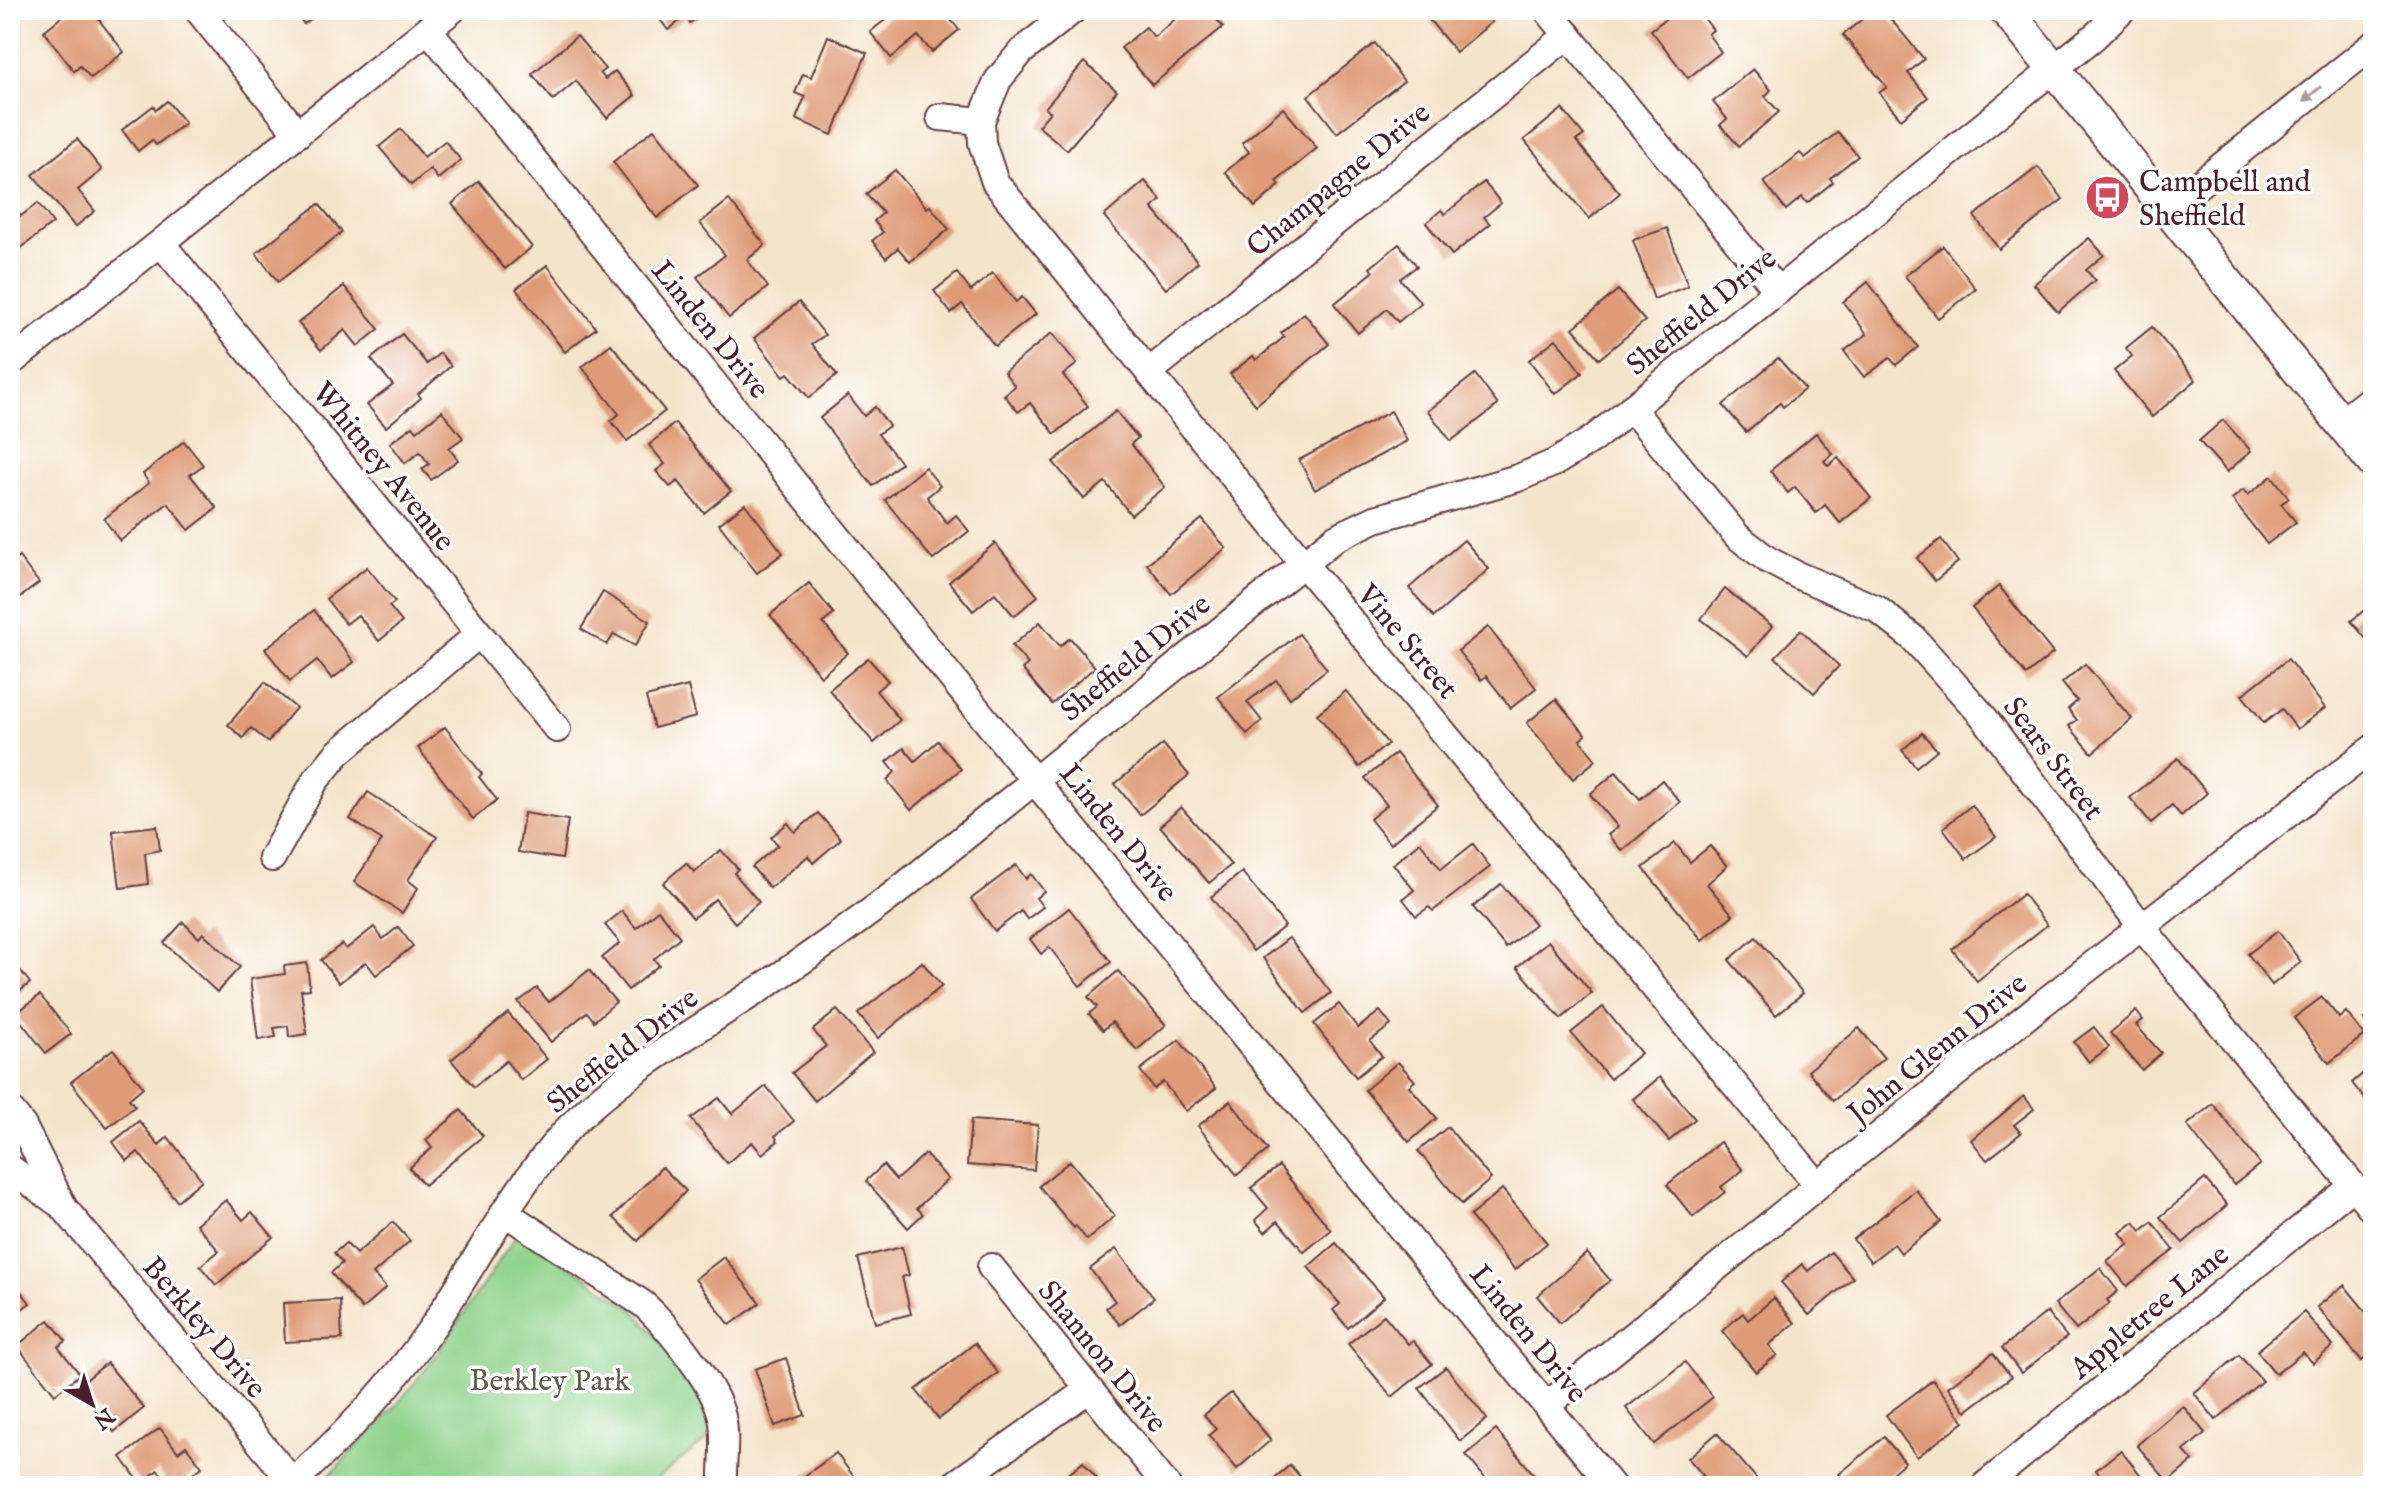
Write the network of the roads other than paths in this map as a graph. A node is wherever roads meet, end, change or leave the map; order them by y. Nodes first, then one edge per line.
1 (198, 10) edge
2 (452, 10) edge
3 (1073, 10) edge
4 (1547, 10) edge
5 (2006, 10) edge
6 (2122, 10) edge
7 (428, 29) junction
8 (1568, 35) junction
9 (2373, 45) edge
10 (2053, 68) junction
11 (940, 117) dead end
12 (981, 121) junction
13 (298, 134) junction
14 (2168, 209) junction
15 (161, 243) junction
16 (1778, 291) junction
17 (10, 363) edge
18 (1149, 372) junction
19 (2373, 397) edge
20 (1631, 408) junction
21 (2341, 422) junction
22 (2373, 462) edge
23 (1303, 563) junction
24 (479, 634) junction
25 (557, 729) dead end
26 (2373, 748) edge
27 (1034, 780) junction
28 (272, 858) dead end
29 (2141, 926) junction
30 (10, 1110) edge
31 (10, 1168) edge
32 (1817, 1184) junction
33 (2353, 1186) junction
34 (64, 1208) junction
35 (2373, 1210) edge
36 (504, 1212) junction
37 (991, 1267) dead end
38 (1088, 1390) junction
39 (1547, 1405) junction
40 (294, 1484) edge
41 (723, 1486) edge
42 (952, 1486) edge
43 (1167, 1486) edge
44 (1612, 1486) edge
45 (1984, 1486) edge

1 - 13 street
2 - 7 street
3 - 12 street
4 - 8 street
5 - 10 main road
6 - 10 street, Sheffield Drive
7 - 13 street
7 - 27 street, Linden Drive
8 - 16 street
8 - 18 street, Champagne Drive
9 -> 14 street
10 - 14 main road
10 - 16 street, Sheffield Drive
11 - 12 street
12 - 18 street, Vine Street
13 - 15 street
14 - 21 main road
15 - 17 street
15 - 24 street, Whitney Avenue
16 - 20 street, Sheffield Drive
18 - 23 street, Vine Street
19 - 21 street
20 - 23 street, Sheffield Drive
20 - 29 street, Sears Street
21 - 22 main road
23 - 27 street, Sheffield Drive
23 - 32 street, Vine Street
24 - 25 street, Whitney Avenue
24 - 28 street
26 - 29 street, John Glenn Drive
27 - 36 street, Sheffield Drive
27 - 39 street, Linden Drive
29 - 32 street, John Glenn Drive
29 - 33 street, Sears Street
30 - 34 street, Berkley Drive
31 - 34 street, Berkley Drive
32 - 39 street, John Glenn Drive
33 - 35 street, Sears Street
33 - 45 street, Appletree Lane
34 - 40 street, Berkley Drive
36 - 40 street, Sheffield Drive
36 - 41 street
37 - 38 street, Shannon Drive
38 - 42 street
38 - 43 street, Shannon Drive
39 - 44 street, Linden Drive

